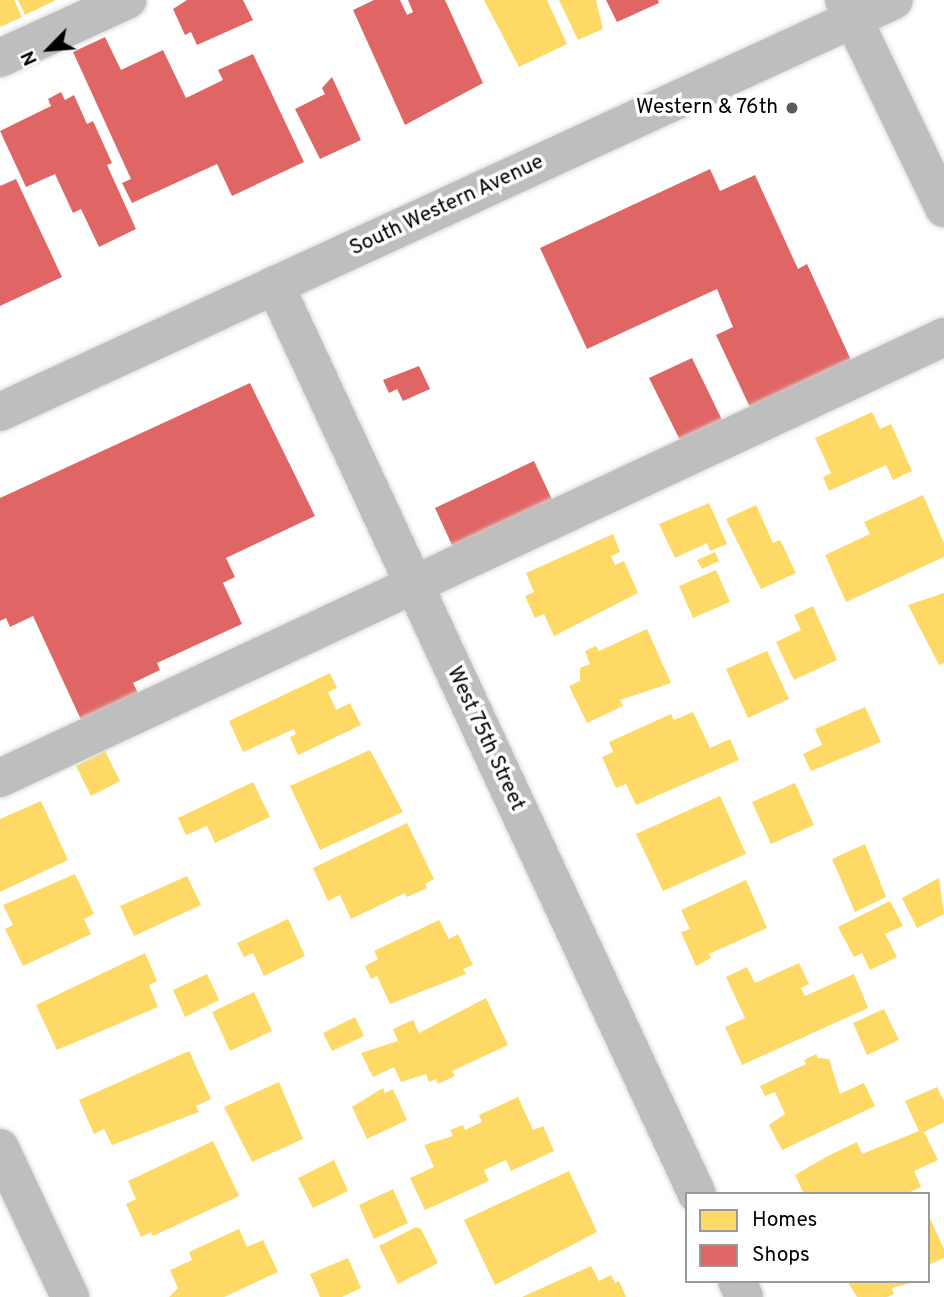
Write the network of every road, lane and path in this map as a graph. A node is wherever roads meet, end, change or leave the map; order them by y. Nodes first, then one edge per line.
1 (127, 0) edge
2 (894, 0) edge
3 (849, 9) edge
4 (0, 58) edge
5 (944, 208) edge
6 (275, 285) junction
7 (944, 337) edge
8 (0, 412) edge
9 (414, 586) junction
10 (0, 778) edge
11 (0, 1148) edge
12 (695, 1192) edge
13 (70, 1297) edge

1 - 4 street
2 - 3 street, South Western Avenue
3 - 5 street
3 - 6 street, South Western Avenue
6 - 8 street, South Western Avenue
6 - 9 street, West 75th Street
7 - 9 street
9 - 10 street
9 - 12 street, West 75th Street
11 - 13 street

